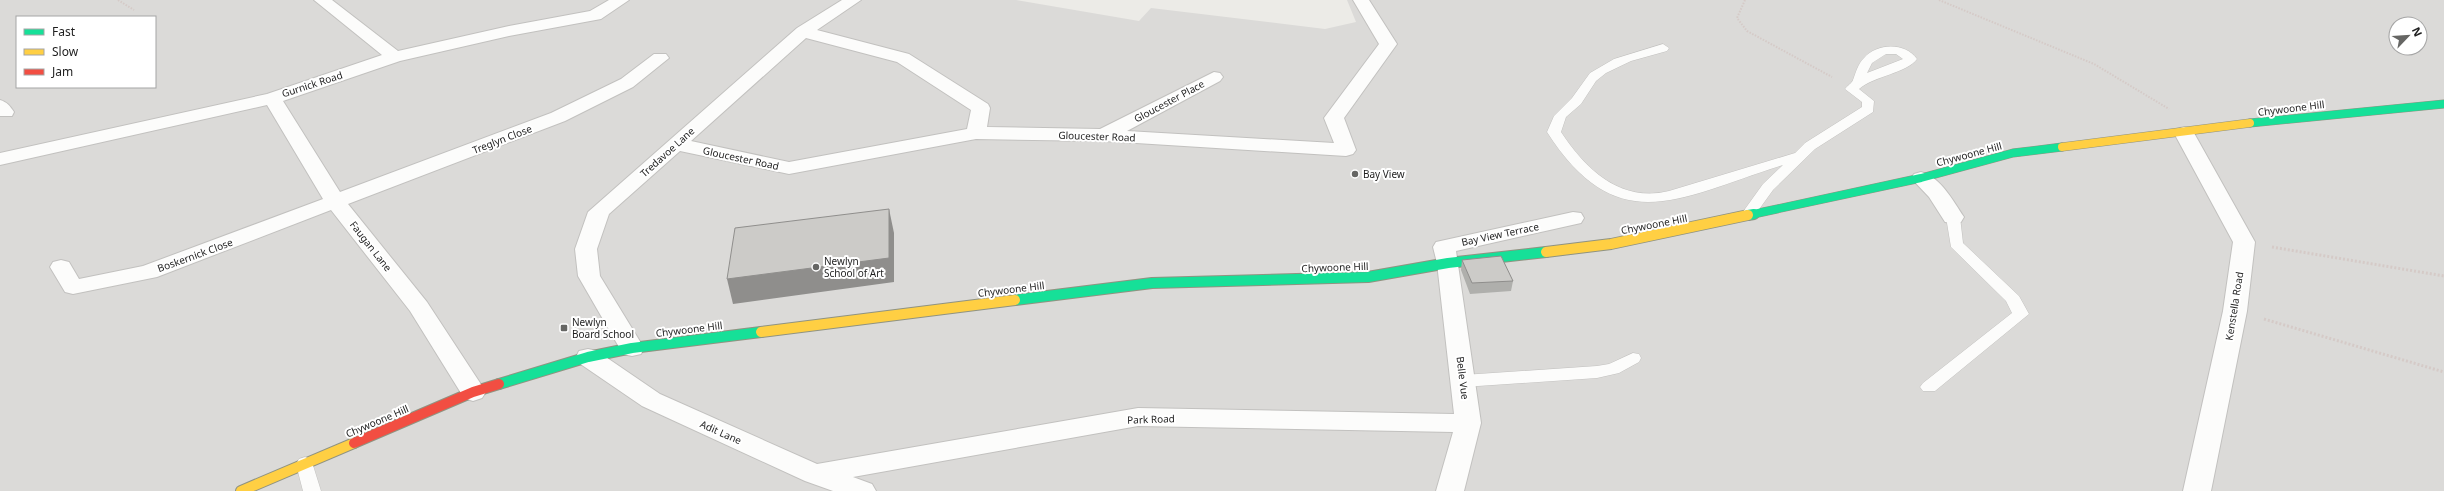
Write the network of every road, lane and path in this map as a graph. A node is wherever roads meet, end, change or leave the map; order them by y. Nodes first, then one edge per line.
1 (118, 0) edge
2 (322, 0) edge
3 (621, 0) edge
4 (853, 0) edge
5 (1361, 0) edge
6 (1745, 0) edge
7 (1939, 0) edge
8 (134, 10) dead end
9 (803, 32) junction
10 (1663, 48) dead end
11 (395, 57) junction
12 (660, 58) dead end
13 (1214, 77) dead end
14 (1855, 85) joint
15 (272, 98) junction
16 (2444, 104) edge
17 (2194, 131) junction
18 (976, 133) junction
19 (1104, 135) junction
20 (675, 144) junction
21 (1799, 156) junction
22 (0, 159) edge
23 (1921, 178) junction
24 (336, 203) junction
25 (1747, 216) junction
26 (1953, 217) joint
27 (1573, 218) dead end
28 (2244, 242) junction
29 (1448, 263) junction
30 (61, 267) dead end
31 (2444, 276) edge
32 (2235, 311) junction
33 (632, 348) junction
34 (588, 357) junction
35 (1633, 358) dead end
36 (2444, 372) edge
37 (1463, 381) junction
38 (1929, 387) dead end
39 (473, 392) junction
40 (1468, 423) junction
41 (305, 464) junction
42 (815, 474) junction
43 (241, 491) edge
44 (312, 491) edge
45 (862, 491) edge
46 (1450, 491) edge
47 (2197, 491) edge

1 - 8 path
2 - 11 street
3 - 11 street, Gurnick Road
4 - 9 street, Tredavoe Lane
5 - 19 street, Gloucester Road
6 - 14 path
7 - 17 path
9 - 18 street
9 - 20 street, Tredavoe Lane
10 - 21 lane
11 - 15 street, Gurnick Road
12 - 24 street, Treglyn Close
13 - 19 street, Gloucester Place
14 - 21 lane
15 - 22 street, Gurnick Road
15 - 24 street, Faugan Lane
16 - 17 main road, Chywoone Hill
17 - 23 main road, Chywoone Hill
17 - 28 street
18 - 19 street, Gloucester Road
18 - 20 street, Gloucester Road
20 - 33 street, Tredavoe Lane
21 - 25 lane
23 - 25 main road, Chywoone Hill
23 - 26 street
24 - 30 street, Boskernick Close
24 - 39 street, Faugan Lane
25 - 29 main road, Chywoone Hill
26 - 38 lane
27 - 29 street, Bay View Terrace
28 - 31 path
28 - 32 street, Kenstella Road
29 - 33 main road, Chywoone Hill
29 - 37 street, Belle Vue
32 - 36 path
32 - 47 street, Kenstella Road
33 - 34 main road, Chywoone Hill
34 - 39 main road, Chywoone Hill
34 - 42 street, Adit Lane
35 - 37 lane
37 - 40 street, Belle Vue
39 - 41 main road, Chywoone Hill
40 - 42 street, Park Road
40 - 46 street, Belle Vue
41 - 43 main road, Chywoone Hill
41 - 44 lane
42 - 45 street, Adit Lane

